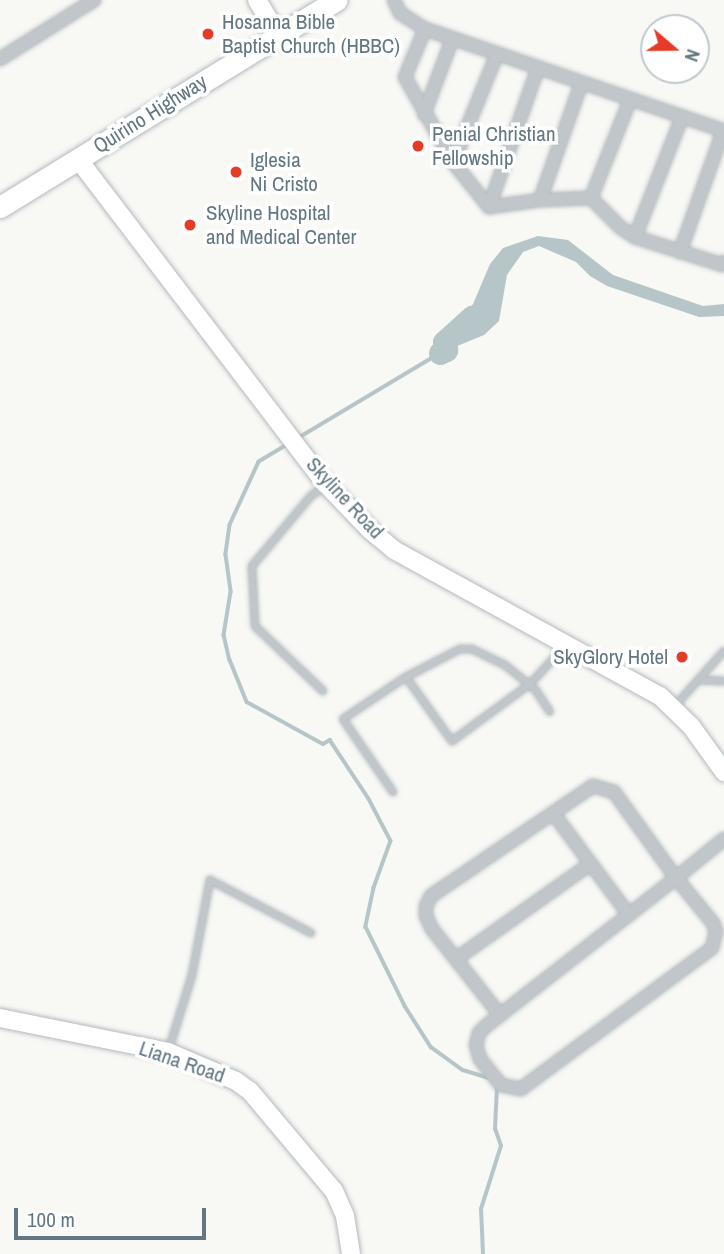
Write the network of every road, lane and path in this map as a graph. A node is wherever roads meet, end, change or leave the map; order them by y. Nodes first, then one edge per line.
1 (94, 0) edge
2 (257, 0) edge
3 (336, 0) edge
4 (394, 0) edge
5 (425, 29) junction
6 (278, 35) junction
7 (452, 40) junction
8 (497, 54) junction
9 (0, 59) edge
10 (538, 68) junction
11 (581, 85) junction
12 (630, 100) junction
13 (424, 114) junction
14 (682, 117) junction
15 (723, 131) edge
16 (78, 159) junction
17 (453, 162) junction
18 (591, 198) junction
19 (540, 200) junction
20 (0, 207) edge
21 (489, 207) junction
22 (635, 237) junction
23 (680, 252) junction
24 (724, 262) edge
25 (326, 484) junction
26 (566, 645) junction
27 (724, 651) edge
28 (406, 677) junction
29 (698, 680) junction
30 (724, 681) edge
31 (530, 684) junction
32 (323, 691) dead end
33 (674, 707) junction
34 (550, 712) dead end
35 (724, 772) edge
36 (393, 792) dead end
37 (553, 813) junction
38 (724, 839) edge
39 (590, 864) junction
40 (676, 878) junction
41 (629, 915) junction
42 (311, 933) dead end
43 (456, 959) junction
44 (500, 1015) junction
45 (0, 1018) edge
46 (168, 1052) junction
47 (351, 1254) edge

1 - 9 street
2 - 6 main road
3 - 6 main road, Quirino Highway
4 - 5 street
5 - 7 street
5 - 13 street
6 - 16 main road, Quirino Highway
7 - 8 street
7 - 13 street
8 - 10 street
8 - 17 street
10 - 11 street
10 - 21 street
11 - 12 street
11 - 19 street
12 - 14 street
12 - 18 street
13 - 17 street
14 - 15 street
14 - 22 street
15 - 23 street
16 - 20 main road, Quirino Highway
16 - 25 main road, Skyline Road
17 - 21 street
18 - 19 street
18 - 22 street
19 - 21 street
22 - 23 street
23 - 24 street
25 - 26 main road, Skyline Road
25 - 32 lane
26 - 31 lane
26 - 33 main road, Skyline Road
27 - 29 lane
28 - 31 lane
28 - 31 lane
28 - 36 lane
29 - 30 lane
29 - 33 lane
31 - 34 lane
33 - 35 main road, Skyline Road
37 - 39 street
37 - 40 street
37 - 43 street
38 - 40 street
39 - 41 street
39 - 43 street
40 - 41 street
40 - 44 street
41 - 44 street
42 - 46 lane
43 - 44 street
45 - 46 main road, Liana Road
46 - 47 main road, Liana Road

